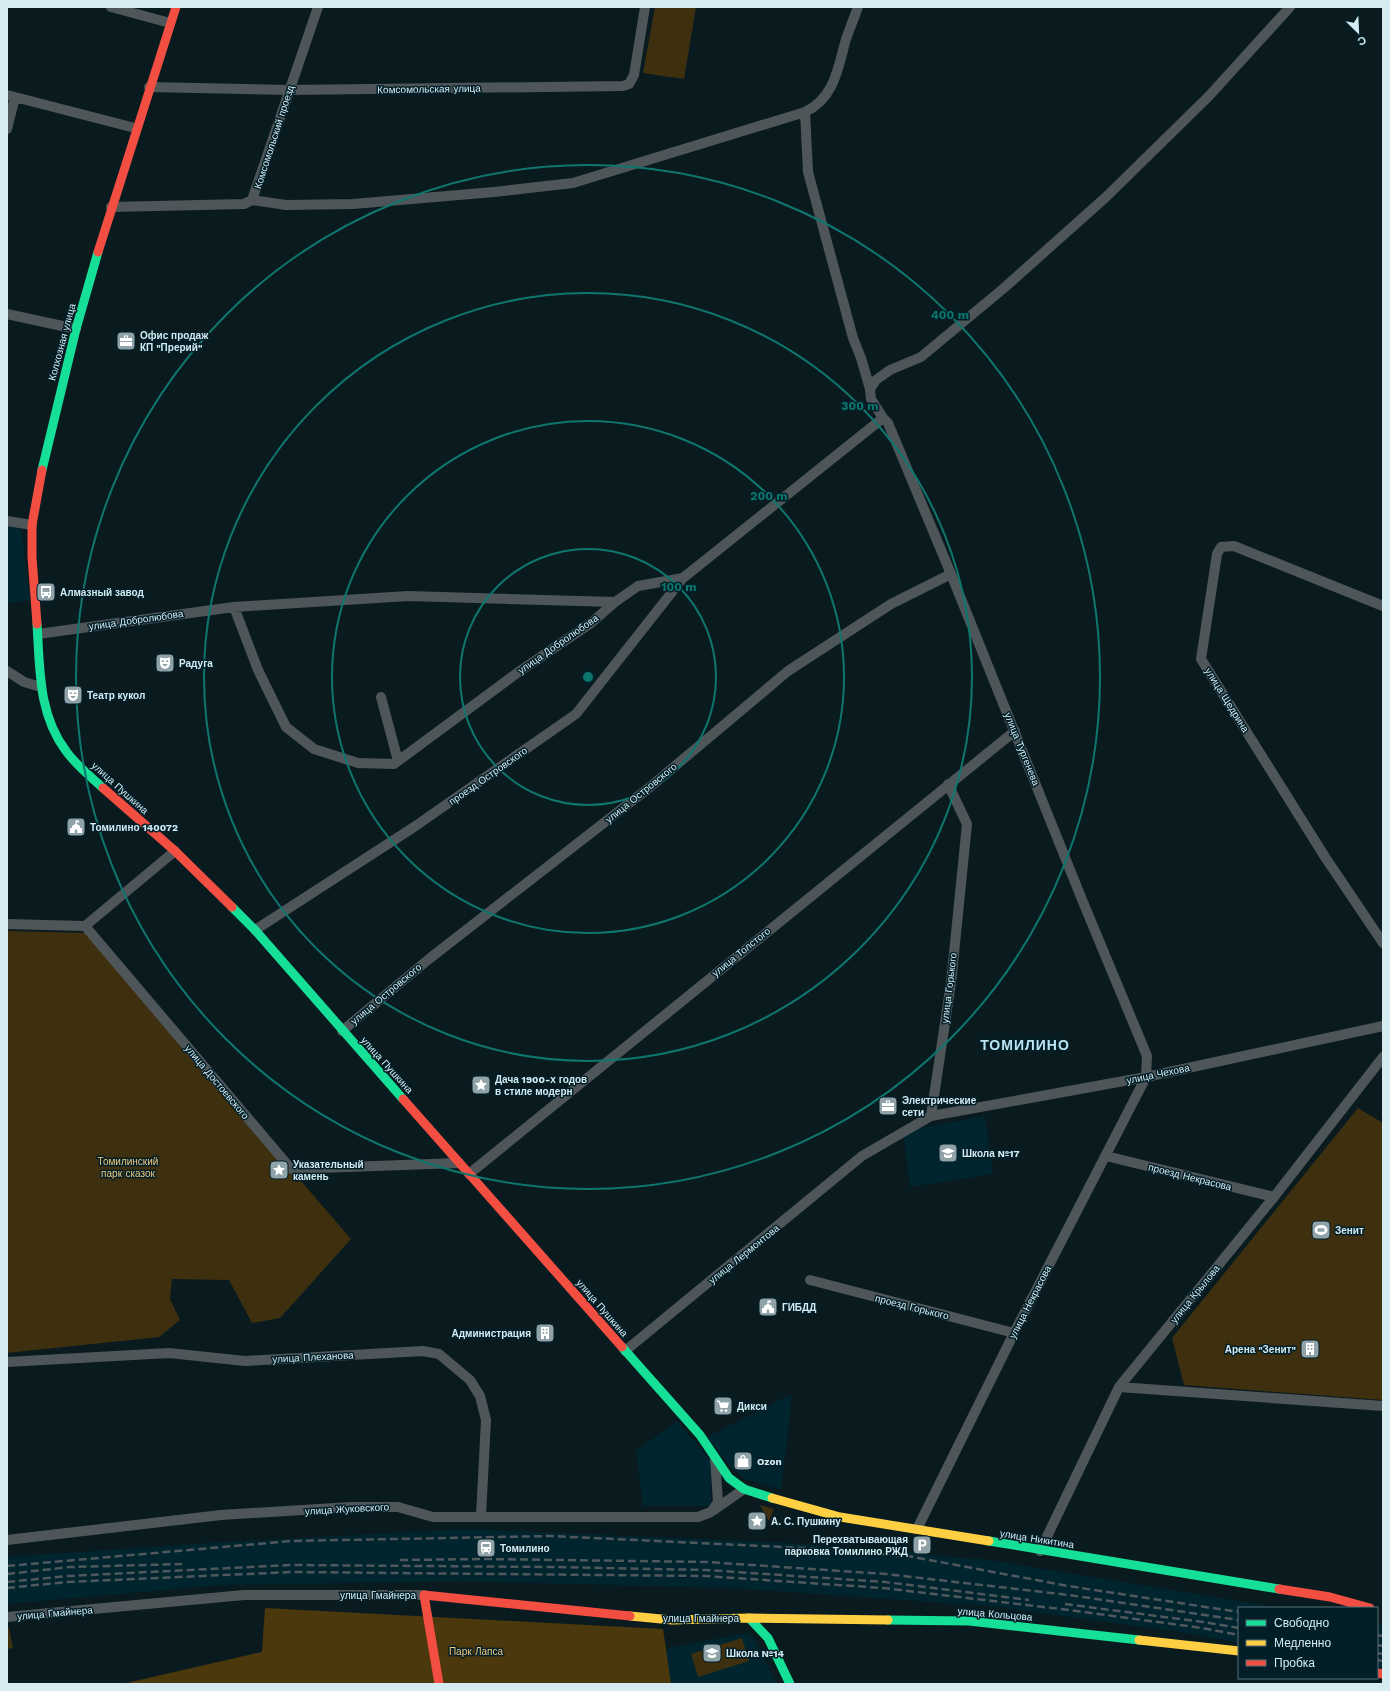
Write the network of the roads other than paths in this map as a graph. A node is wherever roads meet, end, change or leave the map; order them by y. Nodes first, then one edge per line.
1 (111, 7) edge
2 (176, 7) edge
3 (318, 7) edge
4 (645, 7) edge
5 (858, 7) edge
6 (1290, 7) edge
7 (170, 23) junction
8 (149, 87) junction
9 (289, 90) junction
10 (11, 96) edge
11 (805, 112) junction
12 (136, 128) junction
13 (7, 129) edge
14 (252, 200) junction
15 (111, 207) junction
16 (7, 314) edge
17 (76, 329) junction
18 (870, 389) junction
19 (886, 420) junction
20 (7, 521) edge
21 (32, 525) junction
22 (951, 574) junction
23 (682, 578) junction
24 (615, 602) junction
25 (1383, 606) edge
26 (234, 607) junction
27 (38, 634) junction
28 (7, 671) edge
29 (42, 690) junction
30 (381, 697) dead end
31 (1014, 731) junction
32 (398, 761) junction
33 (948, 784) junction
34 (175, 851) junction
35 (7, 924) edge
36 (85, 926) junction
37 (255, 930) junction
38 (1383, 943) edge
39 (1383, 1026) edge
40 (342, 1031) junction
41 (1383, 1057) edge
42 (1146, 1077) junction
43 (931, 1116) junction
44 (1106, 1156) junction
45 (459, 1163) junction
46 (469, 1174) junction
47 (1274, 1197) junction
48 (810, 1280) dead end
49 (1014, 1333) junction
50 (625, 1351) junction
51 (7, 1362) edge
52 (1119, 1387) junction
53 (1383, 1406) edge
54 (715, 1458) junction
55 (744, 1489) junction
56 (711, 1512) junction
57 (481, 1516) junction
58 (917, 1529) junction
59 (7, 1540) edge
60 (1040, 1551) junction
61 (424, 1596) junction
62 (1366, 1607) edge
63 (7, 1617) edge
64 (749, 1618) junction
65 (1238, 1651) edge
66 (439, 1684) edge
67 (790, 1684) edge

1 - 7 street
2 - 7 main road, Колхозная улица
3 - 9 street, Комсомольский проезд
4 - 9 street, Комсомольская улица
5 - 11 street
6 - 18 street
7 - 8 main road, Колхозная улица
8 - 9 street, Комсомольская улица
8 - 12 main road, Колхозная улица
9 - 14 street, Комсомольский проезд
10 - 12 street
10 - 13 street
11 - 14 street
11 - 18 street, улица Тургенева
12 - 15 main road, Колхозная улица
14 - 15 street, Комсомольский проезд
15 - 17 main road, Колхозная улица
16 - 17 street
17 - 21 main road, Колхозная улица
18 - 19 street, улица Тургенева
19 - 22 street, улица Тургенева
19 - 23 street
20 - 21 street
21 - 27 main road, Колхозная улица
22 - 31 street, улица Тургенева
22 - 40 street, улица Островского
23 - 24 street
23 - 37 street, проезд Островского
24 - 26 street, улица Добролюбова
24 - 32 street, улица Добролюбова
25 - 38 street, улица Щедрина
26 - 27 street, улица Добролюбова
26 - 32 street, улица Добролюбова
27 - 29 main road, Колхозная улица
28 - 29 street
29 - 34 main road, улица Пушкина
30 - 32 street
31 - 33 street, улица Толстого
31 - 42 street, улица Тургенева
33 - 43 street, улица Горького
33 - 46 street, улица Толстого
34 - 36 street
34 - 37 main road, улица Пушкина
35 - 36 street
36 - 45 street, улица Достоевского
37 - 40 main road, улица Пушкина
39 - 42 street, улица Чехова
40 - 45 main road, улица Пушкина
41 - 47 street, улица Крылова
42 - 43 street, улица Чехова
42 - 44 street, улица Некрасова
43 - 50 street, улица Лермонтова
44 - 47 street, проезд Некрасова
44 - 49 street, улица Некрасова
45 - 46 main road, улица Пушкина
46 - 50 main road, улица Пушкина
47 - 52 street, улица Крылова
48 - 49 street, проезд Горького
49 - 58 street, улица Некрасова
50 - 54 main road, улица Пушкина
51 - 57 street, улица Плеханова
52 - 53 street
52 - 60 street, улица Крылова
54 - 55 main road, улица Никитина
54 - 56 street
55 - 56 street, улица Жуковского
55 - 58 main road, улица Никитина
56 - 57 street, улица Жуковского
57 - 59 street, улица Жуковского
58 - 60 main road, улица Никитина
60 - 62 main road, улица Никитина
61 - 63 street, улица Гмайнера
61 - 64 main road, улица Гмайнера
61 - 66 main road
64 - 65 main road, улица Кольцова
64 - 67 main road

